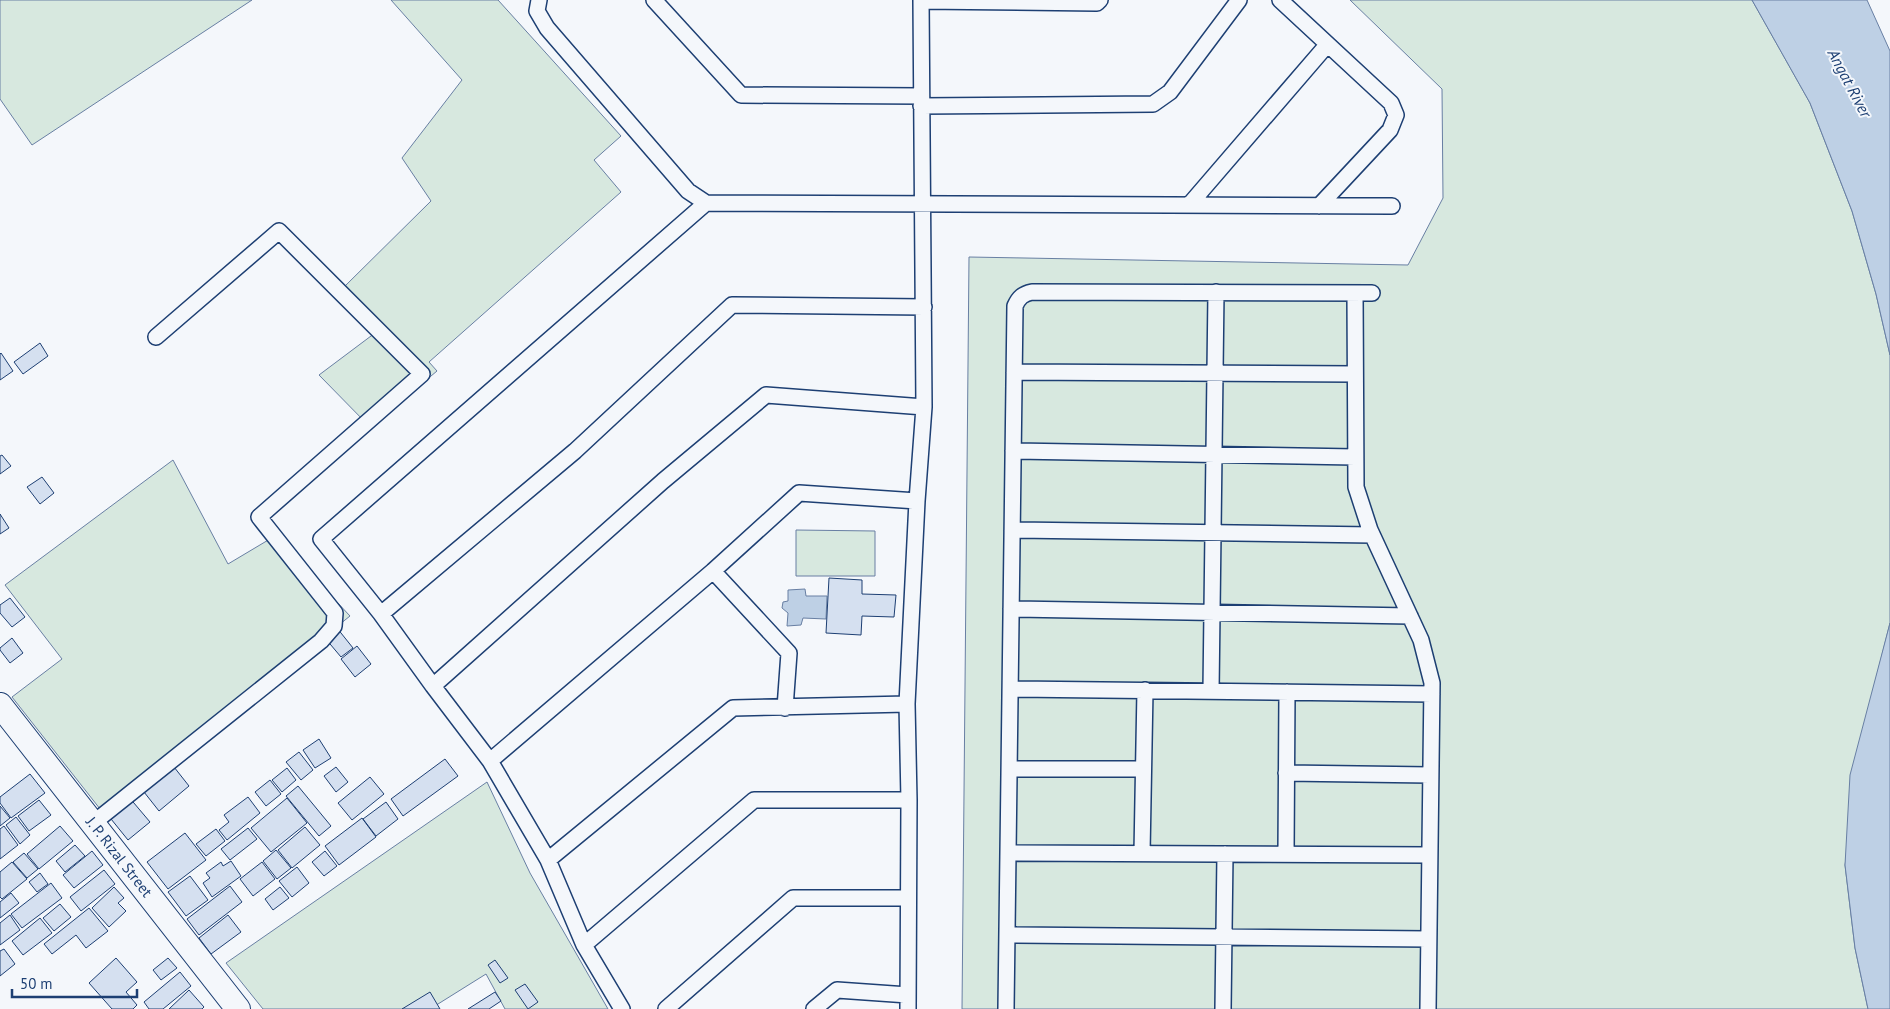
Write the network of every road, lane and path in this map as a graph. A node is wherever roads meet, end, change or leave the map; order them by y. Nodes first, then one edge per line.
1 (540, 0) edge
2 (654, 0) edge
3 (1100, 0) edge
4 (1239, 0) edge
5 (1280, 0) edge
6 (921, 1) edge
7 (1327, 44) junction
8 (921, 101) junction
9 (706, 203) junction
10 (1190, 204) junction
11 (924, 205) junction
12 (1319, 206) junction
13 (1392, 206) dead end
14 (1216, 292) junction
15 (1355, 293) junction
16 (1372, 293) dead end
17 (924, 307) junction
18 (156, 337) dead end
19 (1014, 372) junction
20 (1215, 373) junction
21 (1355, 374) junction
22 (924, 407) junction
23 (1013, 451) junction
24 (1214, 454) junction
25 (1355, 457) junction
26 (917, 501) junction
27 (1012, 530) junction
28 (1213, 533) junction
29 (1372, 535) junction
30 (713, 571) junction
31 (1011, 609) junction
32 (1212, 613) junction
33 (380, 614) junction
34 (1410, 616) junction
35 (432, 686) junction
36 (1010, 689) junction
37 (1145, 690) junction
38 (1211, 691) junction
39 (1287, 692) junction
40 (1432, 694) junction
41 (907, 704) junction
42 (0, 706) edge
43 (785, 708) junction
44 (490, 761) junction
45 (1143, 768) junction
46 (1009, 769) junction
47 (1286, 773) junction
48 (1430, 775) junction
49 (909, 800) junction
50 (92, 824) junction
51 (1008, 853) junction
52 (1142, 853) junction
53 (1225, 854) junction
54 (1286, 854) junction
55 (1429, 855) junction
56 (548, 860) junction
57 (908, 898) junction
58 (1007, 935) junction
59 (1224, 937) junction
60 (1428, 939) junction
61 (584, 946) junction
62 (908, 1002) edge
63 (238, 1009) edge
64 (622, 1009) edge
65 (666, 1009) edge
66 (814, 1009) edge
67 (1006, 1009) edge
68 (1223, 1009) edge
69 (1428, 1009) edge

1 - 9 street
2 - 8 street
3 - 6 street
4 - 8 street
5 - 7 street
6 - 8 street
7 - 10 street
7 - 12 street
8 - 11 street
9 - 11 street
9 - 33 street
10 - 11 street
10 - 12 street
11 - 17 street
12 - 13 street
14 - 15 street
14 - 19 street
14 - 20 street
15 - 16 street
15 - 21 street
17 - 22 street
17 - 33 street
18 - 50 street
19 - 20 street
19 - 23 street
20 - 21 street
20 - 24 street
21 - 25 street
22 - 26 street
22 - 35 street
23 - 24 street
23 - 27 street
24 - 25 street
24 - 28 street
25 - 29 street
26 - 30 street
26 - 41 street
27 - 28 street
27 - 31 street
28 - 29 street
28 - 32 street
29 - 34 street
30 - 43 street
30 - 44 street
31 - 32 street
31 - 36 street
32 - 34 street
32 - 38 street
33 - 35 street
34 - 40 street
35 - 44 street
36 - 37 street
36 - 46 street
37 - 38 street
37 - 45 street
38 - 39 street
39 - 40 street
39 - 47 street
40 - 48 street
41 - 43 street
41 - 49 street
42 - 50 main road, J. P. Rizal Street
43 - 56 street
44 - 56 street
45 - 46 street
45 - 52 street
46 - 51 street
47 - 48 street
47 - 54 street
48 - 55 street
49 - 57 street
49 - 61 street
50 - 63 main road, J. P. Rizal Street
51 - 52 street
51 - 58 street
52 - 53 street
53 - 54 street
53 - 59 street
54 - 55 street
55 - 60 street
56 - 61 street
57 - 62 street
57 - 65 street
58 - 59 street
58 - 67 street
59 - 60 street
59 - 68 street
60 - 69 street
61 - 64 street
62 - 66 street

